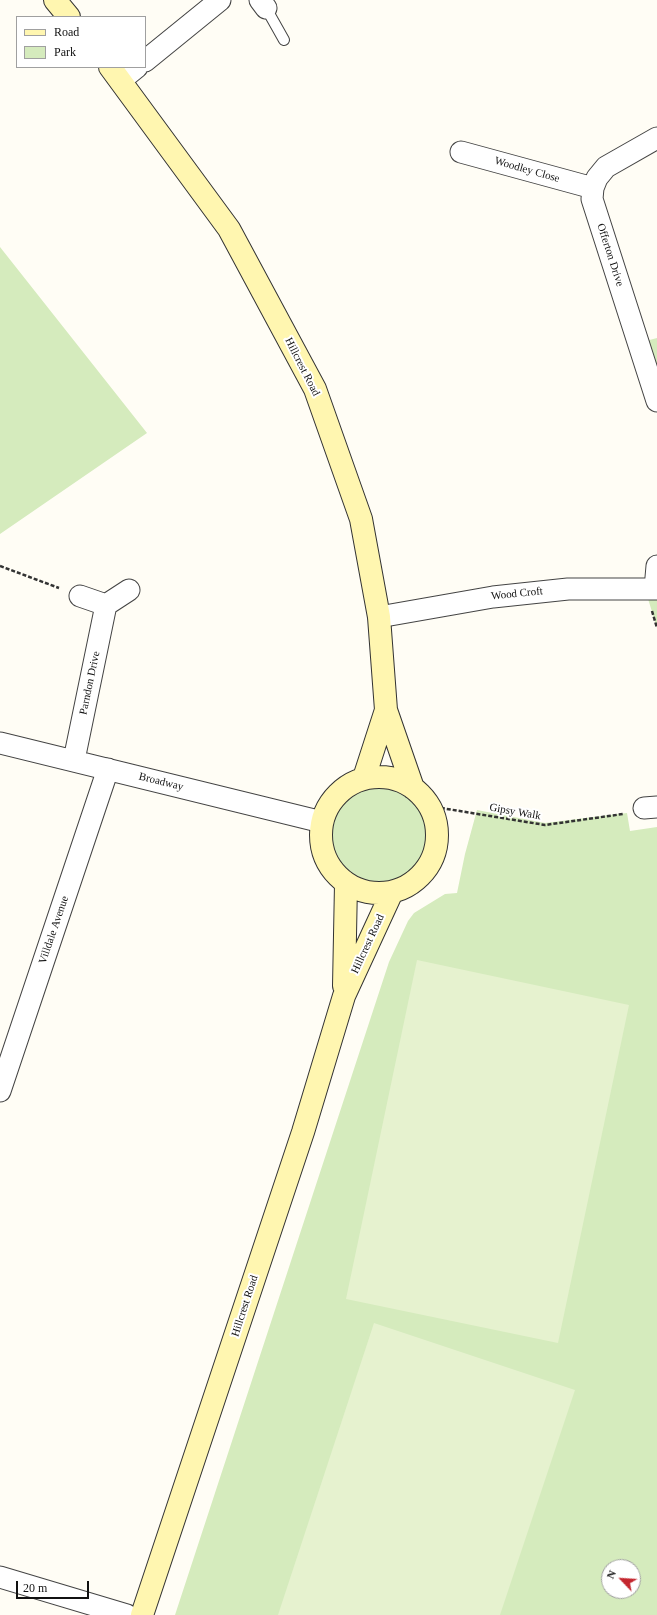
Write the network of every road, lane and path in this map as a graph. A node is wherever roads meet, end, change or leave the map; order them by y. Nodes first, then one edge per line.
1 (55, 0) edge
2 (220, 0) edge
3 (263, 4) edge
4 (68, 16) edge
5 (284, 40) dead end
6 (146, 60) edge
7 (134, 68) edge
8 (115, 74) edge
9 (657, 138) edge
10 (461, 152) dead end
11 (593, 188) junction
12 (657, 401) edge
13 (0, 566) edge
14 (657, 566) edge
15 (656, 589) edge
16 (129, 590) dead end
17 (80, 596) joint
18 (106, 605) junction
19 (379, 617) junction
20 (386, 710) junction
21 (0, 743) edge
22 (74, 760) junction
23 (108, 769) junction
24 (364, 778) junction
25 (413, 788) junction
26 (430, 806) junction
27 (650, 807) edge
28 (322, 822) junction
29 (346, 884) junction
30 (392, 892) junction
31 (344, 996) junction
32 (0, 1091) edge
33 (0, 1577) edge
34 (127, 1615) edge
35 (142, 1615) edge

1 - 4 main road
2 - 6 street
3 - 5 lane
7 - 8 street
8 - 19 main road, Hillcrest Road
9 - 11 street
10 - 11 street, Woodley Close
11 - 12 street, Offerton Drive
13 - 17 path
14 - 15 street
15 - 19 street, Wood Croft
16 - 18 street
17 - 18 street
18 - 22 street, Parndon Drive
19 - 20 main road, Hillcrest Road
20 - 24 main road, Hillcrest Road
20 - 25 main road, Hillcrest Road
21 - 22 street, Broadway
22 - 23 street, Broadway
23 - 28 street, Broadway
23 - 32 street, Villdale Avenue
24 - 25 main road, Hillcrest Road
24 - 28 main road, Hillcrest Road
25 - 26 main road, Hillcrest Road
26 - 27 path, Gipsy Walk
26 - 30 main road, Hillcrest Road
28 - 29 main road, Hillcrest Road
29 - 30 main road, Hillcrest Road
29 - 31 main road, Hillcrest Road
30 - 31 main road, Hillcrest Road
31 - 35 main road, Hillcrest Road
33 - 34 street

